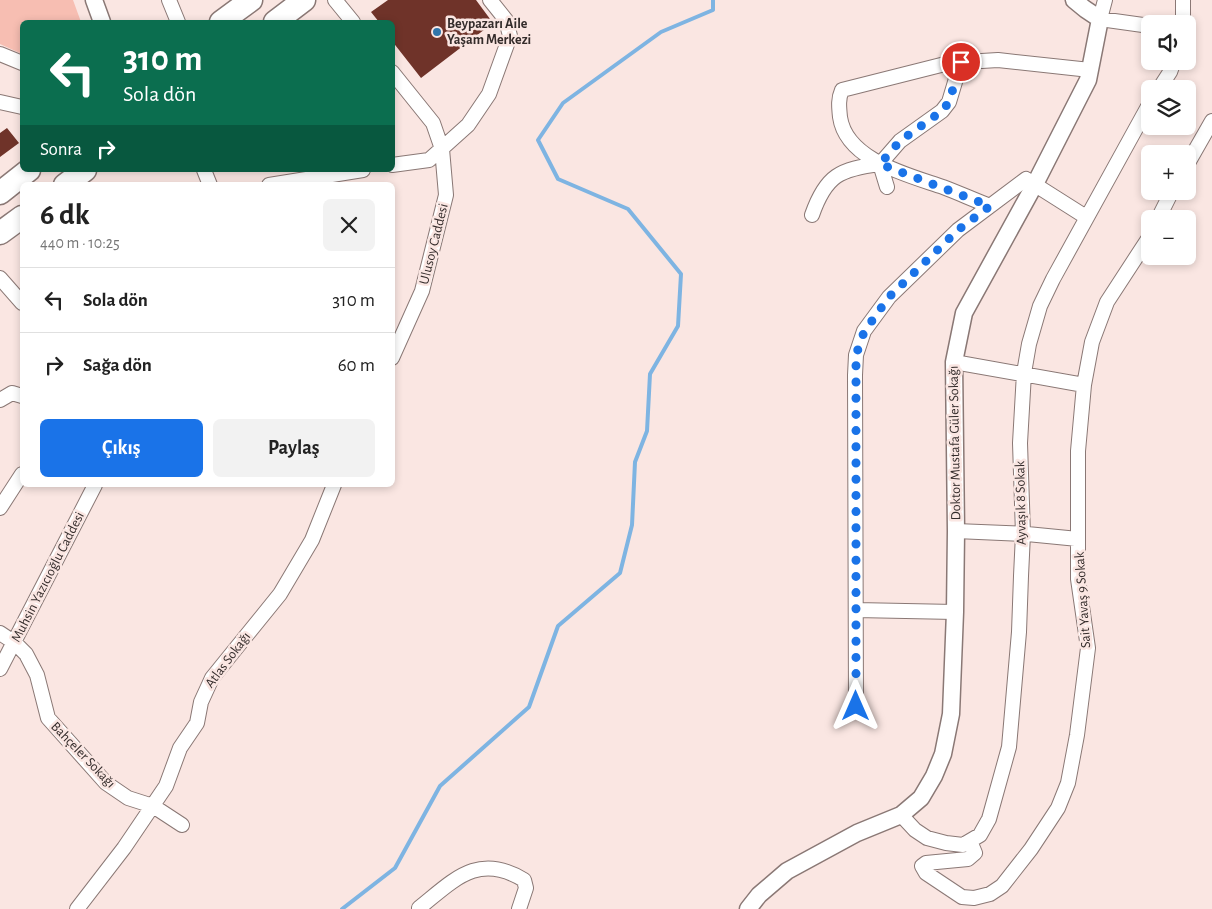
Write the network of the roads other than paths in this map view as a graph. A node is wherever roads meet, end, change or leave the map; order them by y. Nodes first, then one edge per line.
1 (94, 0) edge
2 (169, 0) edge
3 (251, 0) edge
4 (304, 0) edge
5 (335, 0) edge
6 (490, 0) edge
7 (1074, 0) edge
8 (1105, 0) edge
9 (1184, 0) edge
10 (1183, 15) edge
11 (1100, 18) junction
12 (101, 20) edge
13 (177, 20) edge
14 (224, 20) edge
15 (279, 20) edge
16 (351, 20) edge
17 (1141, 24) edge
18 (0, 54) edge
19 (961, 62) junction
20 (20, 63) edge
21 (1090, 70) junction
22 (395, 76) edge
23 (0, 102) edge
24 (20, 107) edge
25 (1141, 119) edge
26 (1212, 121) edge
27 (442, 149) junction
28 (1196, 149) edge
29 (880, 164) junction
30 (395, 165) edge
31 (26, 172) edge
32 (82, 172) edge
33 (350, 172) edge
34 (69, 182) edge
35 (288, 182) edge
36 (1035, 184) junction
37 (887, 187) dead end
38 (0, 193) edge
39 (990, 206) junction
40 (812, 215) dead end
41 (1086, 217) junction
42 (20, 218) edge
43 (0, 233) edge
44 (1141, 250) edge
45 (0, 278) edge
46 (20, 301) edge
47 (395, 351) edge
48 (954, 362) junction
49 (1024, 373) junction
50 (1084, 385) junction
51 (20, 394) edge
52 (0, 400) edge
53 (20, 477) edge
54 (94, 487) edge
55 (333, 487) edge
56 (0, 508) edge
57 (956, 531) junction
58 (1023, 534) junction
59 (1078, 539) junction
60 (856, 610) junction
61 (955, 612) junction
62 (0, 633) edge
63 (15, 643) junction
64 (0, 669) edge
65 (856, 706) dead end
66 (153, 806) junction
67 (900, 815) junction
68 (182, 825) dead end
69 (970, 841) junction
70 (419, 908) edge
71 (77, 909) edge
72 (519, 909) edge
73 (748, 909) edge

1 - 12 street
2 - 13 street
3 - 14 highway
4 - 15 highway
5 - 16 street
6 - 27 street
7 - 11 street
8 - 11 street, Doktor Mustafa Güler Sokağı
9 - 10 street
11 - 17 street
11 - 21 street, Doktor Mustafa Güler Sokağı
18 - 20 street
19 - 21 street
19 - 29 street
19 - 29 street
21 - 36 street, Doktor Mustafa Güler Sokağı
22 - 27 street, Ulusoy Caddesi
23 - 24 street
25 - 41 street, Ayvaşık 8 Sokak
26 - 28 street
27 - 30 street
27 - 47 street, Ulusoy Caddesi
29 - 37 street
29 - 39 street
29 - 40 street
31 - 38 highway
32 - 34 highway
33 - 35 street
36 - 39 street
36 - 41 street
36 - 48 street, Doktor Mustafa Güler Sokağı
39 - 60 street
41 - 49 street, Ayvaşık 8 Sokak
42 - 43 highway
44 - 50 street, Sait Yavaş 9 Sokak
45 - 46 street
48 - 49 street
48 - 57 street, Doktor Mustafa Güler Sokağı
49 - 50 street
49 - 58 street, Ayvaşık 8 Sokak
50 - 59 street, Sait Yavaş 9 Sokak
51 - 52 street
53 - 56 street
54 - 63 street, Muhsin Yazıcıoğlu Caddesi
55 - 66 street, Atlas Sokağı
57 - 58 street
57 - 61 street, Doktor Mustafa Güler Sokağı
58 - 59 street
58 - 69 street, Ayvaşık 8 Sokak
59 - 69 street, Sait Yavaş 9 Sokak
60 - 61 street
60 - 65 street
61 - 67 street, Doktor Mustafa Güler Sokağı
62 - 63 street, Bahçeler Sokağı
63 - 64 street, Muhsin Yazıcıoğlu Caddesi
63 - 66 street, Bahçeler Sokağı
66 - 68 street, Bahçeler Sokağı
66 - 71 street, Atlas Sokağı
67 - 69 street
67 - 73 street, Doktor Mustafa Güler Sokağı
70 - 72 street

